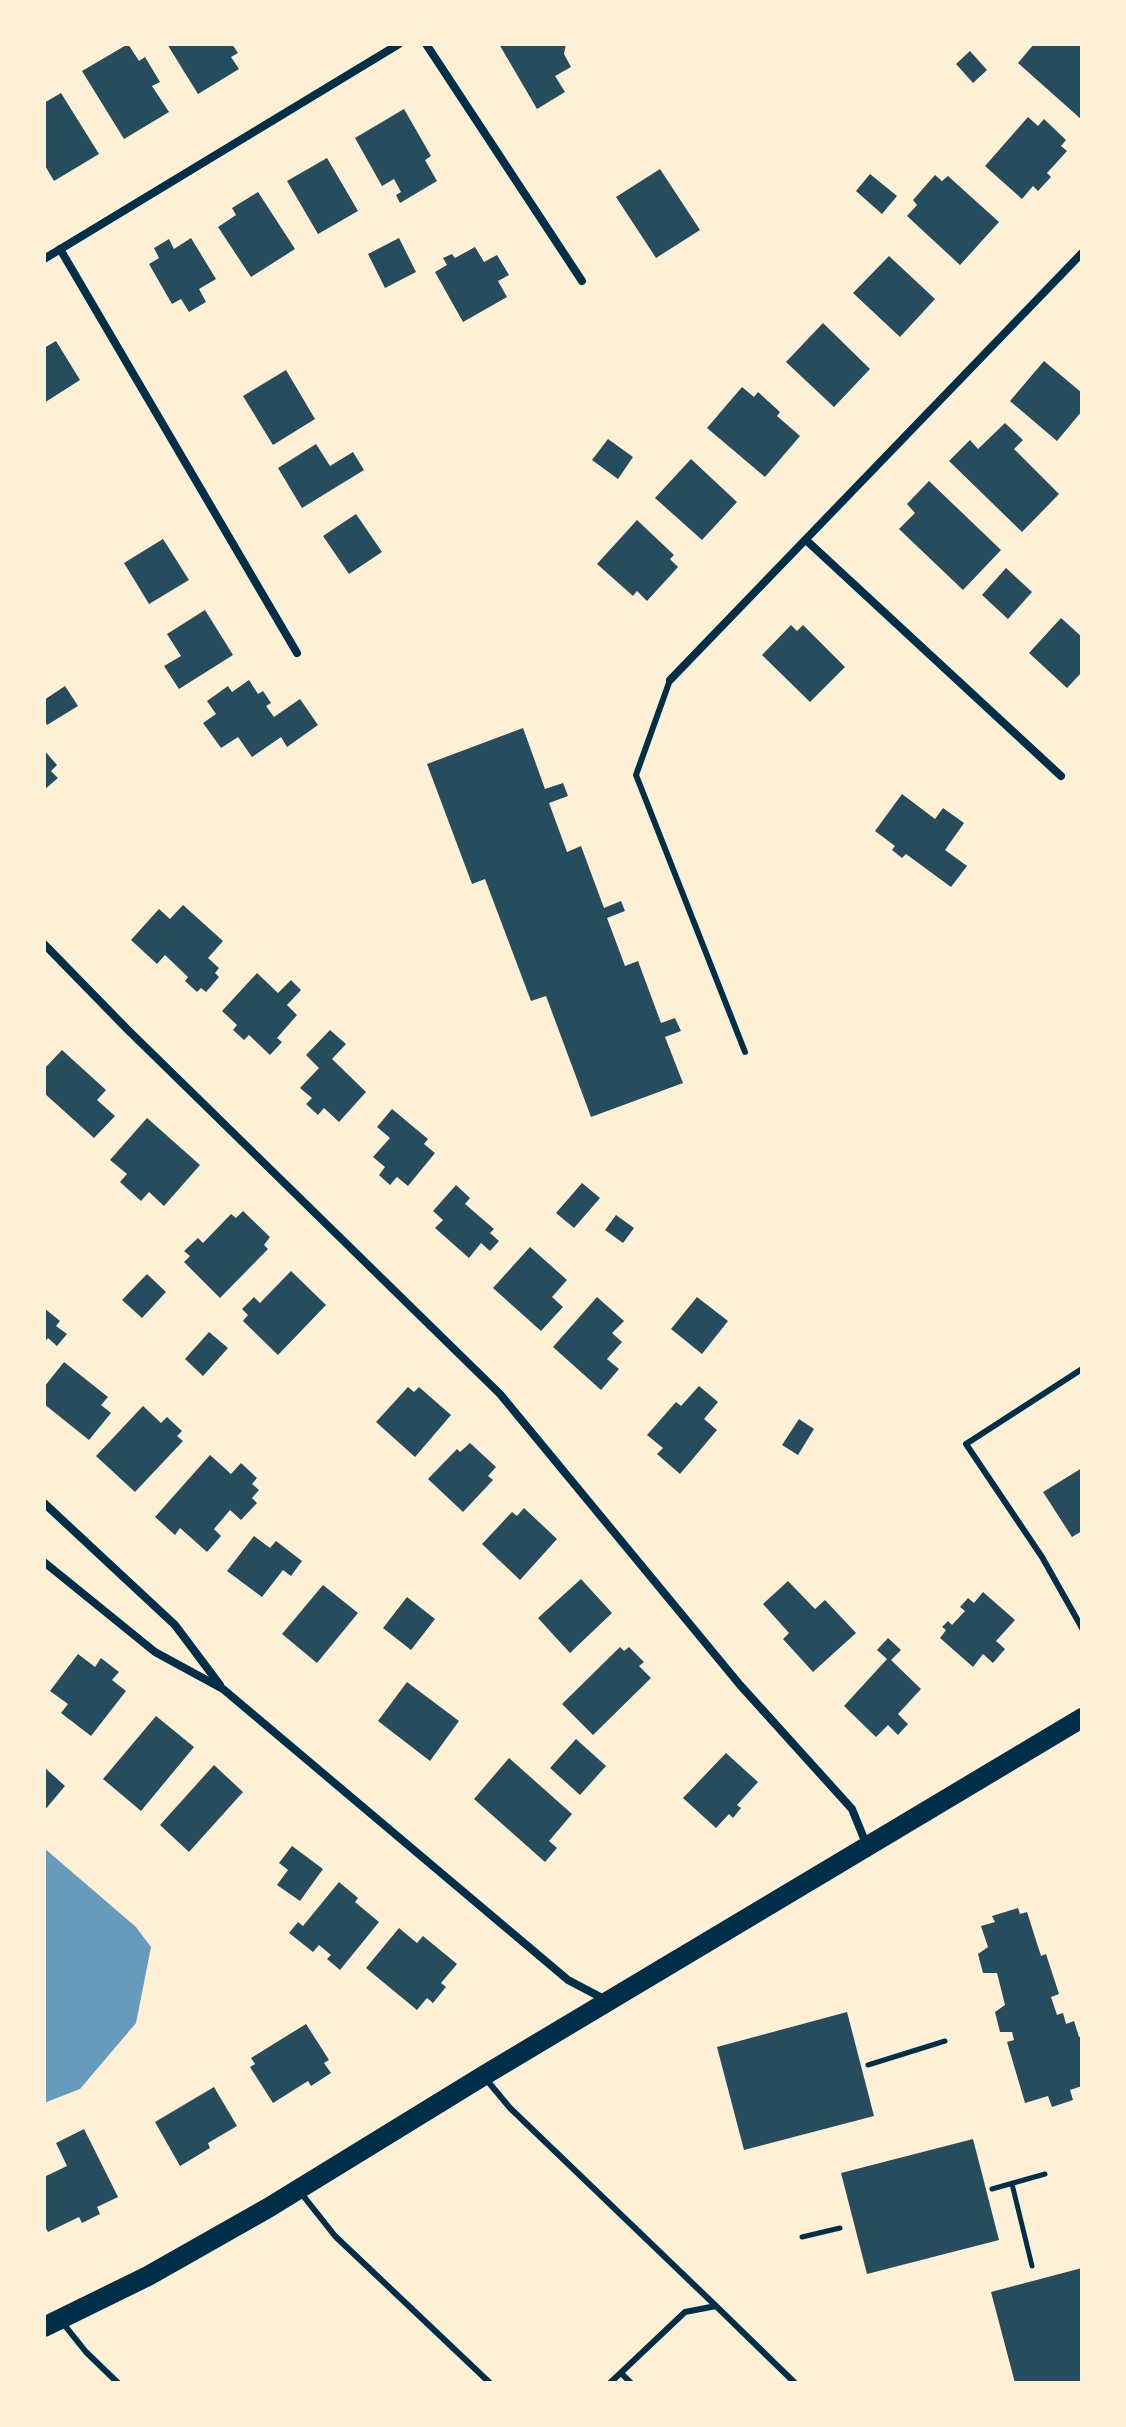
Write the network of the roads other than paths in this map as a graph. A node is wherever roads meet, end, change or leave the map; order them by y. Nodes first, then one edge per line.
1 (399, 44) edge
2 (426, 44) edge
3 (60, 249) junction
4 (1082, 253) edge
5 (44, 259) edge
6 (582, 281) dead end
7 (806, 540) junction
8 (297, 653) dead end
9 (670, 680) joint
10 (1061, 776) dead end
11 (44, 944) edge
12 (745, 1052) dead end
13 (1082, 1369) edge
14 (44, 1503) edge
15 (44, 1562) edge
16 (1082, 1628) edge
17 (223, 1689) junction
18 (1082, 1718) edge
19 (867, 1847) junction
20 (609, 2001) junction
21 (483, 2076) junction
22 (298, 2189) junction
23 (716, 2306) junction
24 (52, 2323) edge
25 (622, 2374) junction
26 (118, 2383) edge
27 (490, 2383) edge
28 (610, 2383) edge
29 (631, 2383) edge
30 (795, 2383) edge

1 - 3 street
2 - 6 street
3 - 5 street
3 - 8 street
4 - 7 street
7 - 9 street
7 - 10 street
9 - 12 lane
11 - 19 street
13 - 16 lane
14 - 17 street
15 - 17 street
17 - 20 street
18 - 19 main road
19 - 20 main road
20 - 21 main road
21 - 22 main road
21 - 23 lane
22 - 24 main road
22 - 27 lane
23 - 25 lane
23 - 30 lane
24 - 26 lane
25 - 28 lane
25 - 29 lane

